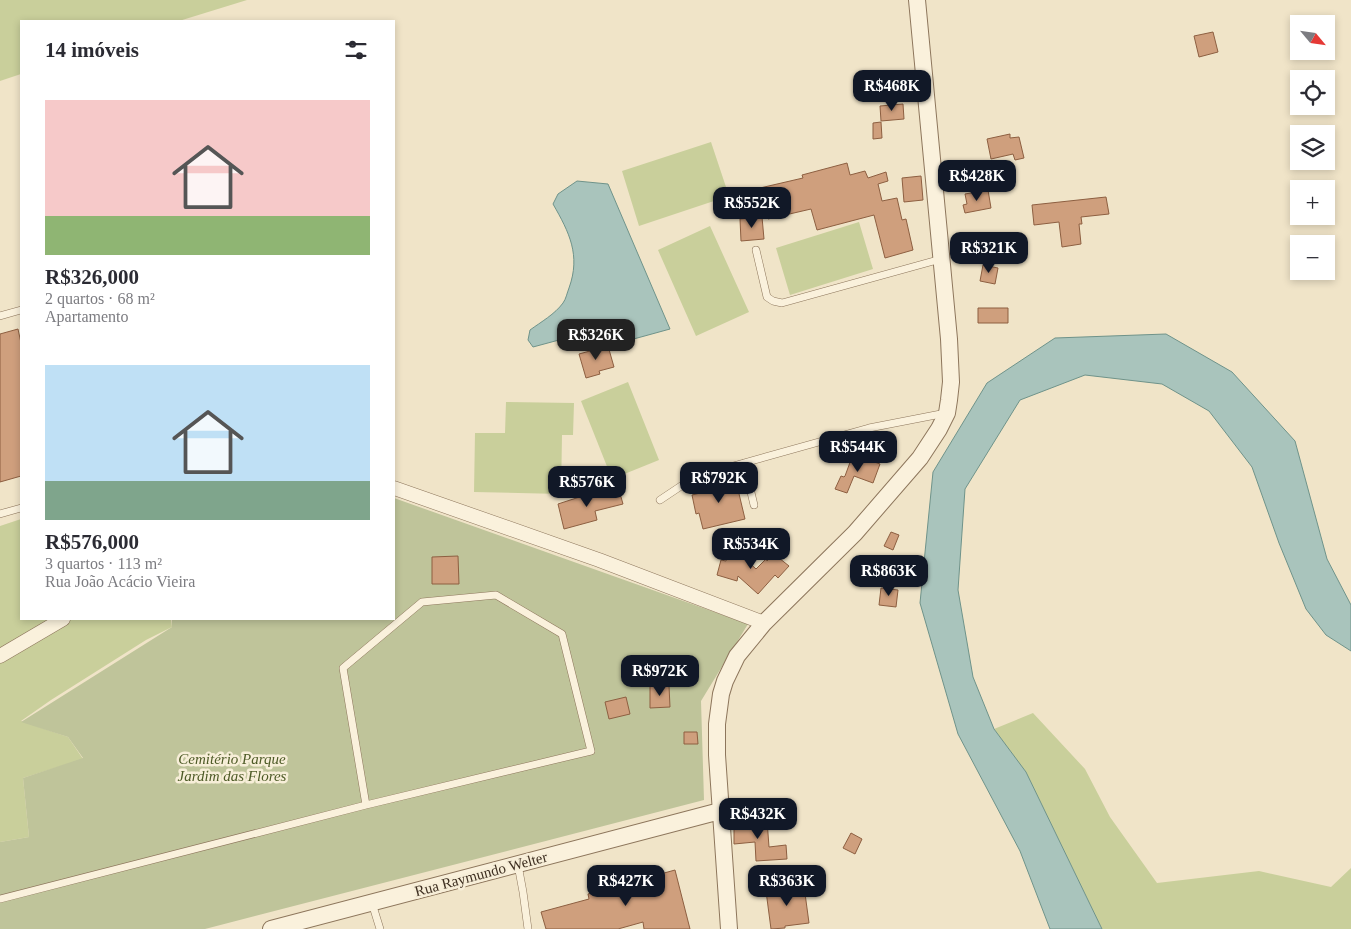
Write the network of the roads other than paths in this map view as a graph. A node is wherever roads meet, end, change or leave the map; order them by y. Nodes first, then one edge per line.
1 (916, 0) edge
2 (756, 250) dead end
3 (941, 259) junction
4 (20, 310) edge
5 (0, 316) edge
6 (947, 413) junction
7 (744, 463) junction
8 (395, 488) edge
9 (660, 500) dead end
10 (754, 505) dead end
11 (20, 508) edge
12 (0, 514) edge
13 (61, 620) edge
14 (764, 622) junction
15 (0, 656) edge
16 (366, 805) junction
17 (720, 811) junction
18 (518, 864) junction
19 (0, 899) edge
20 (372, 902) junction
21 (270, 929) edge
22 (380, 929) edge
23 (528, 929) edge
24 (729, 929) edge

1 - 3 street
2 - 3 lane
3 - 6 street
4 - 5 lane
6 - 7 lane
6 - 14 street
7 - 9 lane
7 - 10 lane
8 - 14 street
11 - 12 lane
13 - 15 street
14 - 17 street
16 - 16 lane
16 - 19 lane
17 - 18 street, Rua Raymundo Welter
17 - 24 street
18 - 20 street, Rua Raymundo Welter
18 - 23 lane
20 - 21 street, Rua Raymundo Welter
20 - 22 lane

